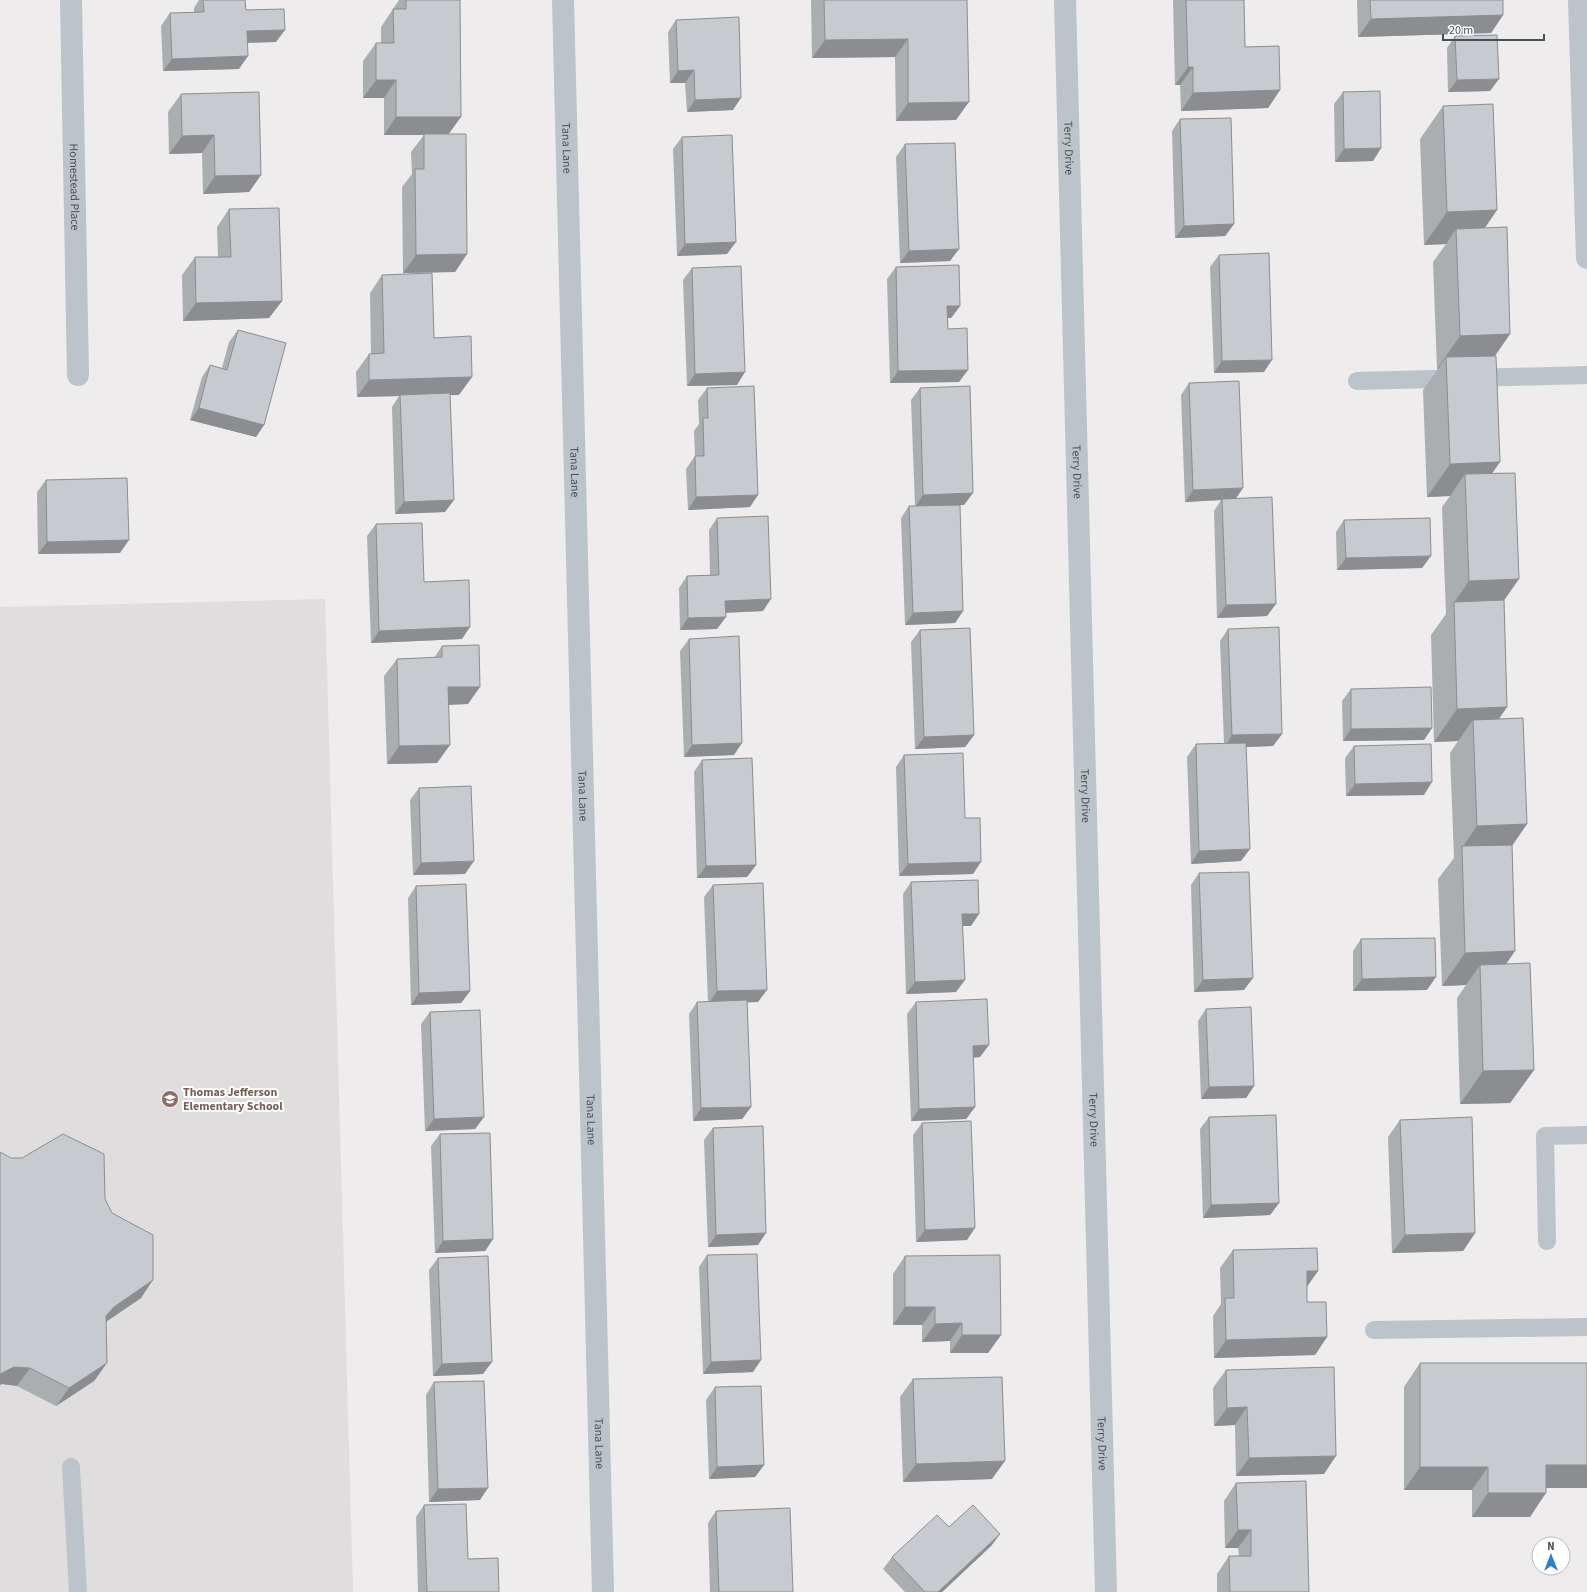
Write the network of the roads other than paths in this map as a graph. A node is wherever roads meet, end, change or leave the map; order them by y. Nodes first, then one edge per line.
1 (71, 0) edge
2 (563, 0) edge
3 (1065, 0) edge
4 (1579, 0) edge
5 (1586, 194) edge
6 (1587, 258) edge
7 (78, 374) dead end
8 (1587, 375) edge
9 (1357, 381) dead end
10 (1587, 1135) edge
11 (1547, 1241) dead end
12 (1587, 1327) edge
13 (1374, 1330) dead end
14 (71, 1467) dead end
15 (78, 1592) edge
16 (603, 1592) edge
17 (1106, 1592) edge

1 - 7 street, Homestead Place
2 - 16 street, Tana Lane
3 - 17 street, Terry Drive
4 - 5 street
5 - 6 street
8 - 9 lane
10 - 11 lane
12 - 13 lane
14 - 15 lane

